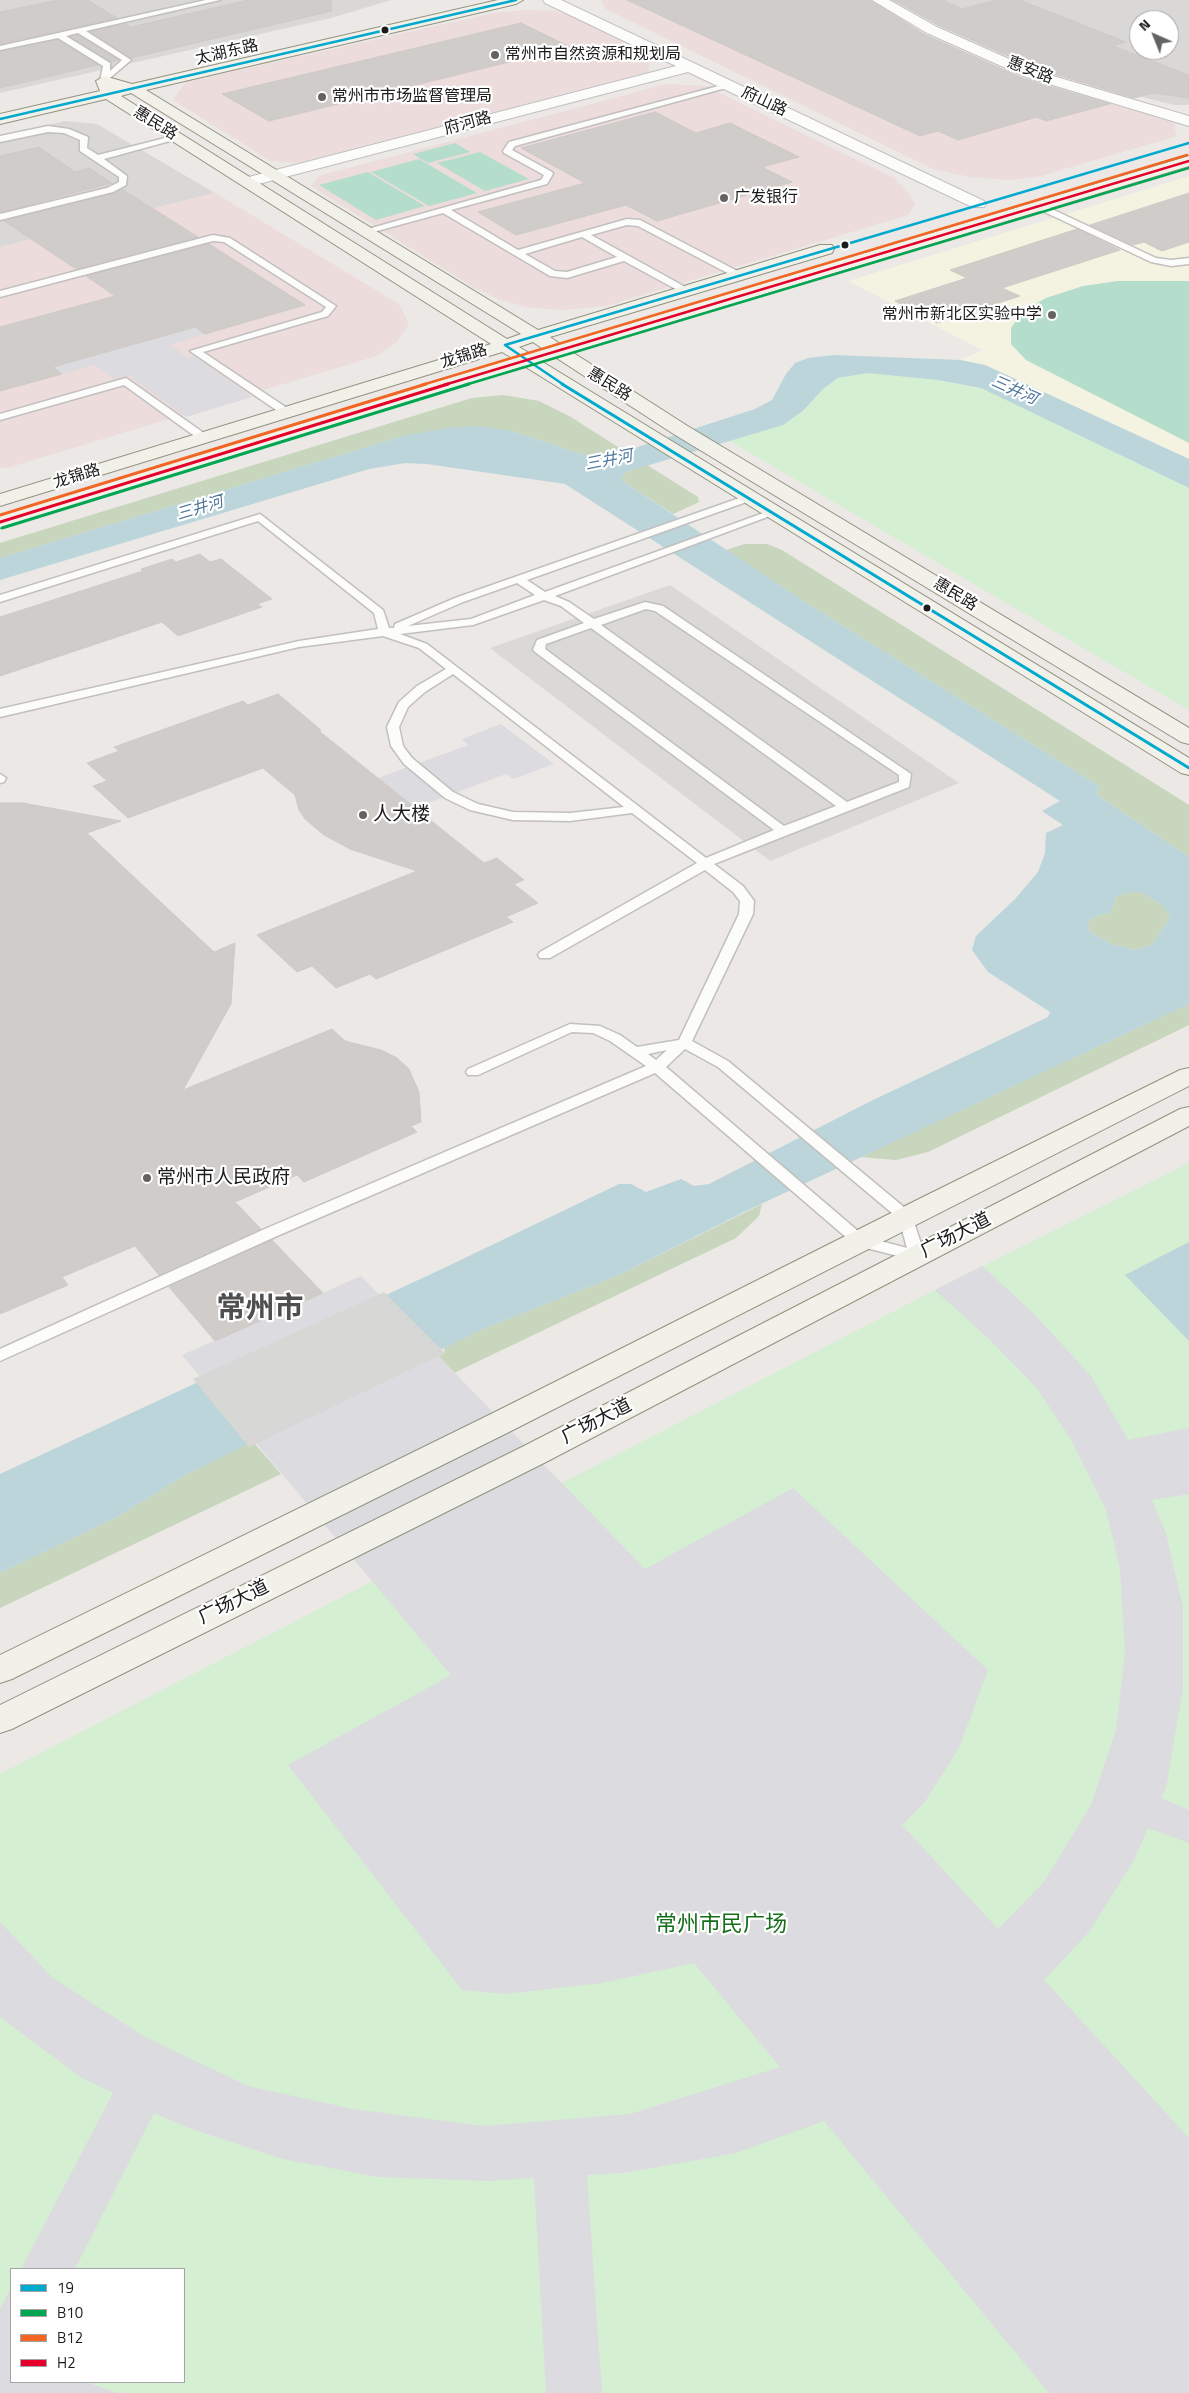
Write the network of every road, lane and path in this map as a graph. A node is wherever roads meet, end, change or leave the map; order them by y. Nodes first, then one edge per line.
1 (216, 0) edge
2 (454, 0) edge
3 (516, 0) edge
4 (550, 0) edge
5 (879, 0) edge
6 (78, 30) junction
7 (59, 35) junction
8 (0, 48) edge
9 (689, 67) junction
10 (729, 86) junction
11 (106, 88) junction
12 (134, 88) junction
13 (698, 94) junction
14 (0, 105) edge
15 (603, 112) dead end
16 (0, 119) edge
17 (1189, 121) edge
18 (177, 138) junction
19 (0, 139) edge
20 (1189, 143) edge
21 (96, 158) junction
22 (1189, 161) edge
23 (274, 174) junction
24 (247, 182) junction
25 (978, 204) junction
26 (1039, 206) junction
27 (443, 209) junction
28 (0, 217) edge
29 (366, 231) junction
30 (583, 234) junction
31 (517, 253) junction
32 (626, 258) junction
33 (1189, 261) edge
34 (738, 276) junction
35 (686, 291) junction
36 (0, 294) edge
37 (535, 336) junction
38 (505, 344) junction
39 (556, 350) junction
40 (526, 359) junction
41 (286, 412) junction
42 (0, 417) edge
43 (204, 438) junction
44 (748, 498) junction
45 (0, 500) edge
46 (772, 513) junction
47 (0, 522) edge
48 (518, 579) junction
49 (544, 596) junction
50 (0, 599) edge
51 (592, 624) junction
52 (384, 632) junction
53 (454, 669) junction
54 (0, 713) edge
55 (1189, 737) edge
56 (1189, 768) edge
57 (846, 807) junction
58 (634, 809) junction
59 (783, 831) junction
60 (704, 864) junction
61 (545, 955) dead end
62 (684, 1043) junction
63 (634, 1052) junction
64 (657, 1067) junction
65 (473, 1072) dead end
66 (1189, 1076) edge
67 (1189, 1115) edge
68 (906, 1217) junction
69 (860, 1241) junction
70 (917, 1256) junction
71 (0, 1355) edge
72 (0, 1670) edge
73 (0, 1720) edge

1 - 6 lane
2 - 11 street, 太湖东路
3 - 12 street, 太湖东路
4 - 9 street, 府山路
5 - 17 street, 惠安路
6 - 7 lane
6 - 11 lane
7 - 8 lane
7 - 11 lane
9 - 10 street, 府山路
9 - 23 street, 府河路
10 - 13 lane
10 - 25 street, 府山路
11 - 12 street, 惠民路
11 - 14 street, 太湖东路
11 - 16 street, 太湖东路
11 - 18 street, 惠民路
12 - 23 street, 惠民路
13 - 15 lane
13 - 27 lane
18 - 21 lane
18 - 24 street, 惠民路
19 - 21 lane
20 - 25 street, 龙锦路
21 - 28 lane
22 - 26 street, 龙锦路
23 - 24 street, 府河路
23 - 29 street, 惠民路
24 - 38 street, 惠民路
25 - 34 street, 龙锦路
26 - 33 lane
26 - 39 street, 龙锦路
27 - 29 lane
27 - 31 lane
29 - 37 street, 惠民路
30 - 31 lane
30 - 32 lane
30 - 34 lane
31 - 32 lane
32 - 35 lane
34 - 35 street, 龙锦路
35 - 37 street, 龙锦路
36 - 41 lane
37 - 38 street, 龙锦路
37 - 39 street, 惠民路
38 - 40 street, 惠民路
38 - 41 street, 龙锦路
39 - 40 street, 龙锦路
39 - 55 street, 惠民路
40 - 44 street, 惠民路
40 - 47 street, 龙锦路
41 - 43 street, 龙锦路
42 - 43 lane
43 - 45 street, 龙锦路
44 - 46 street, 惠民路
44 - 48 lane
46 - 49 lane
46 - 56 street, 惠民路
48 - 49 lane
48 - 52 lane
49 - 51 lane
49 - 52 lane
50 - 52 lane
51 - 57 lane
51 - 57 lane
51 - 59 lane
52 - 53 lane
52 - 54 lane
53 - 58 lane
53 - 58 lane
57 - 59 lane
58 - 60 lane
59 - 60 lane
60 - 61 lane
60 - 62 lane
62 - 63 lane
62 - 64 lane
62 - 68 lane
63 - 64 lane
63 - 65 lane
64 - 69 lane
64 - 71 lane
66 - 68 street, 广场大道
67 - 70 street, 广场大道
68 - 69 street, 广场大道
68 - 70 lane
69 - 70 lane
69 - 72 street, 广场大道
70 - 73 street, 广场大道

